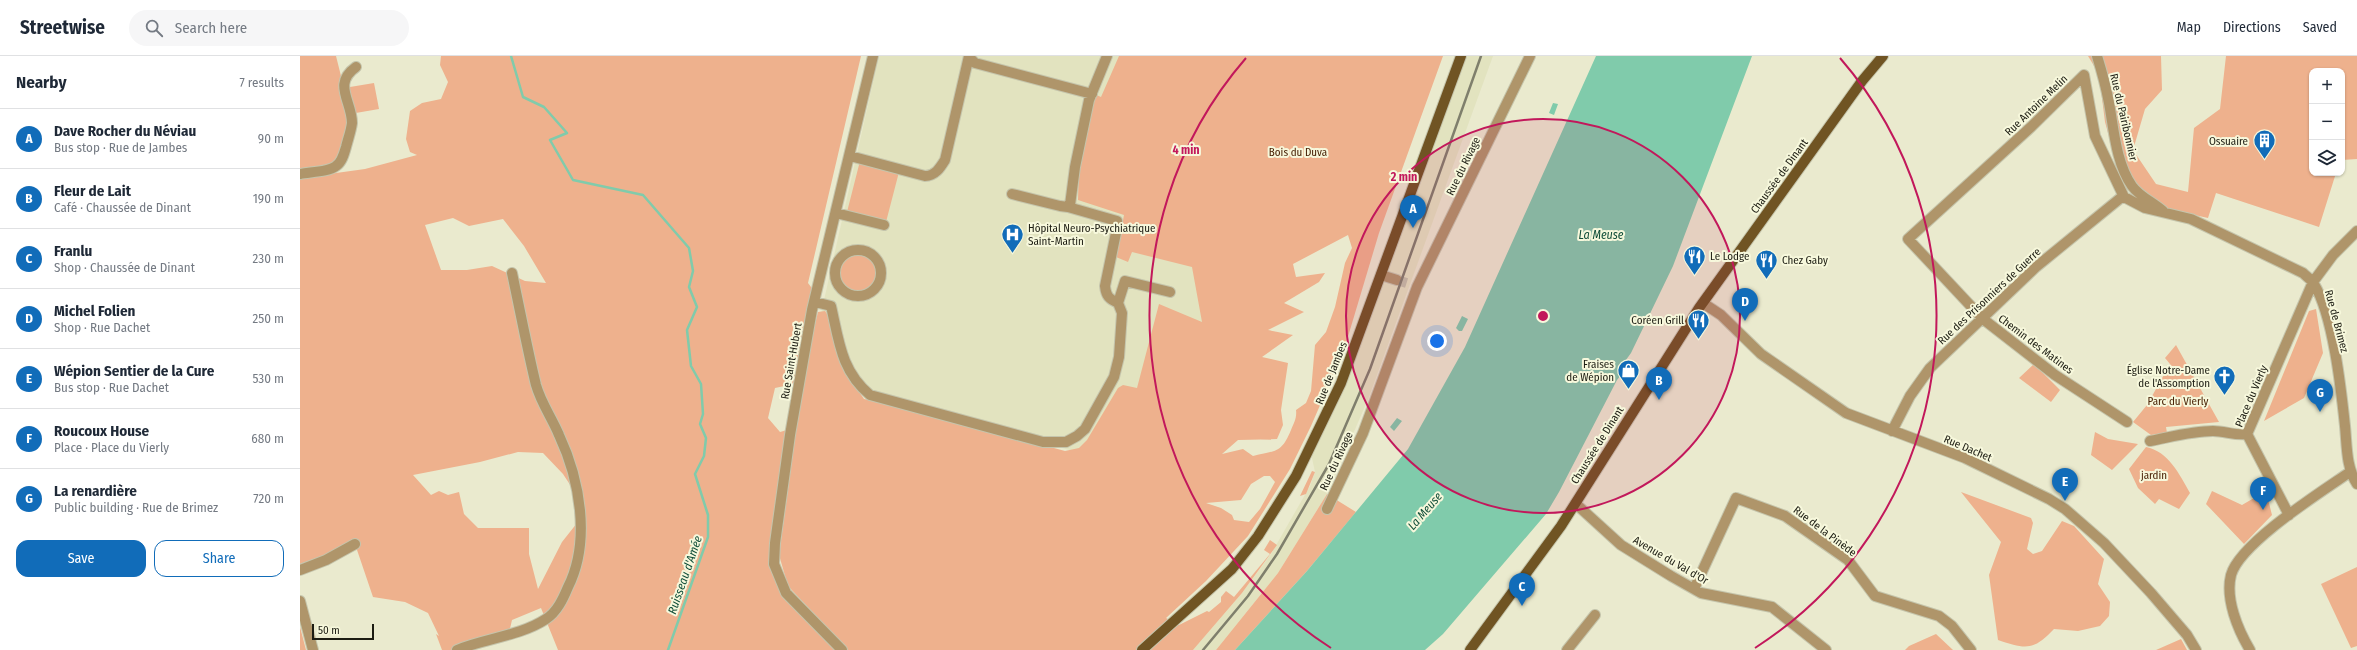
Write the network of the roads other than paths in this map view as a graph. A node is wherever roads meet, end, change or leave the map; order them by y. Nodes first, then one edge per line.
1 (873, 56) edge
2 (969, 56) edge
3 (1107, 56) edge
4 (1461, 56) edge
5 (1530, 56) edge
6 (1882, 56) edge
7 (2097, 56) edge
8 (356, 67) dead end
9 (1092, 94) junction
10 (850, 156) junction
11 (300, 174) edge
12 (1012, 194) dead end
13 (2124, 196) junction
14 (1068, 207) junction
15 (836, 213) junction
16 (2166, 213) junction
17 (884, 225) dead end
18 (2357, 231) edge
19 (1908, 239) joint
20 (823, 266) junction
21 (835, 269) junction
22 (512, 272) dead end
23 (1381, 275) junction
24 (1396, 280) tunnel mouth
25 (2313, 282) junction
26 (1170, 292) dead end
27 (814, 302) junction
28 (1118, 302) junction
29 (1703, 303) junction
30 (1983, 319) junction
31 (2127, 422) dead end
32 (1892, 432) junction
33 (2247, 434) junction
34 (2150, 441) dead end
35 (2350, 472) junction
36 (2357, 484) edge
37 (1576, 504) junction
38 (1327, 509) dead end
39 (2289, 515) junction
40 (355, 544) dead end
41 (300, 570) edge
42 (1694, 589) junction
43 (300, 602) edge
44 (1595, 615) dead end
45 (313, 650) edge
46 (457, 650) edge
47 (842, 650) edge
48 (1142, 650) edge
49 (1470, 650) edge
50 (1567, 650) edge
51 (1826, 650) edge
52 (1971, 650) edge
53 (2196, 650) edge
54 (2250, 650) edge

1 - 10 street, Rue Saint-Hubert
2 - 9 street
2 - 10 street
3 - 9 street
4 - 23 main road, Rue de Jambes
5 - 38 street, Rue du Rivage
6 - 29 main road, Chaussée de Dinant
7 - 16 street, Rue du Pairibonnier
8 - 11 street
9 - 14 street
10 - 15 street, Rue Saint-Hubert
12 - 14 street
13 - 16 street, Rue du Pairibonnier
13 - 19 street, Rue Antoine Melin
13 - 30 street, Rue des Prisonniers de Guerre
14 - 28 street
15 - 17 street
15 - 20 street, Rue Saint-Hubert
16 - 25 street, Rue du Pairibonnier
18 - 25 street, Place du Vierly
19 - 30 street, Chemin des Matines
20 - 21 street
20 - 27 street, Rue Saint-Hubert
21 - 21 street
22 - 46 street
23 - 24 street
23 - 48 main road, Rue de Jambes
25 - 33 street, Place du Vierly
25 - 35 street, Rue de Brimez
26 - 28 street
27 - 28 street
27 - 47 street, Rue Saint-Hubert
29 - 32 street, Rue Dachet
29 - 37 main road, Chaussée de Dinant
30 - 31 street, Chemin des Matines
30 - 32 street, Rue des Prisonniers de Guerre
32 - 53 street, Rue Dachet
33 - 34 street
33 - 39 street, Place du Vierly
35 - 36 street, Rue de Brimez
35 - 39 street
37 - 42 street, Avenue du Val d'Or
37 - 49 main road, Chaussée de Dinant
39 - 54 street
40 - 41 street
42 - 51 street, Avenue du Val d'Or
42 - 52 street, Rue de la Pinède
43 - 45 street
44 - 50 street

